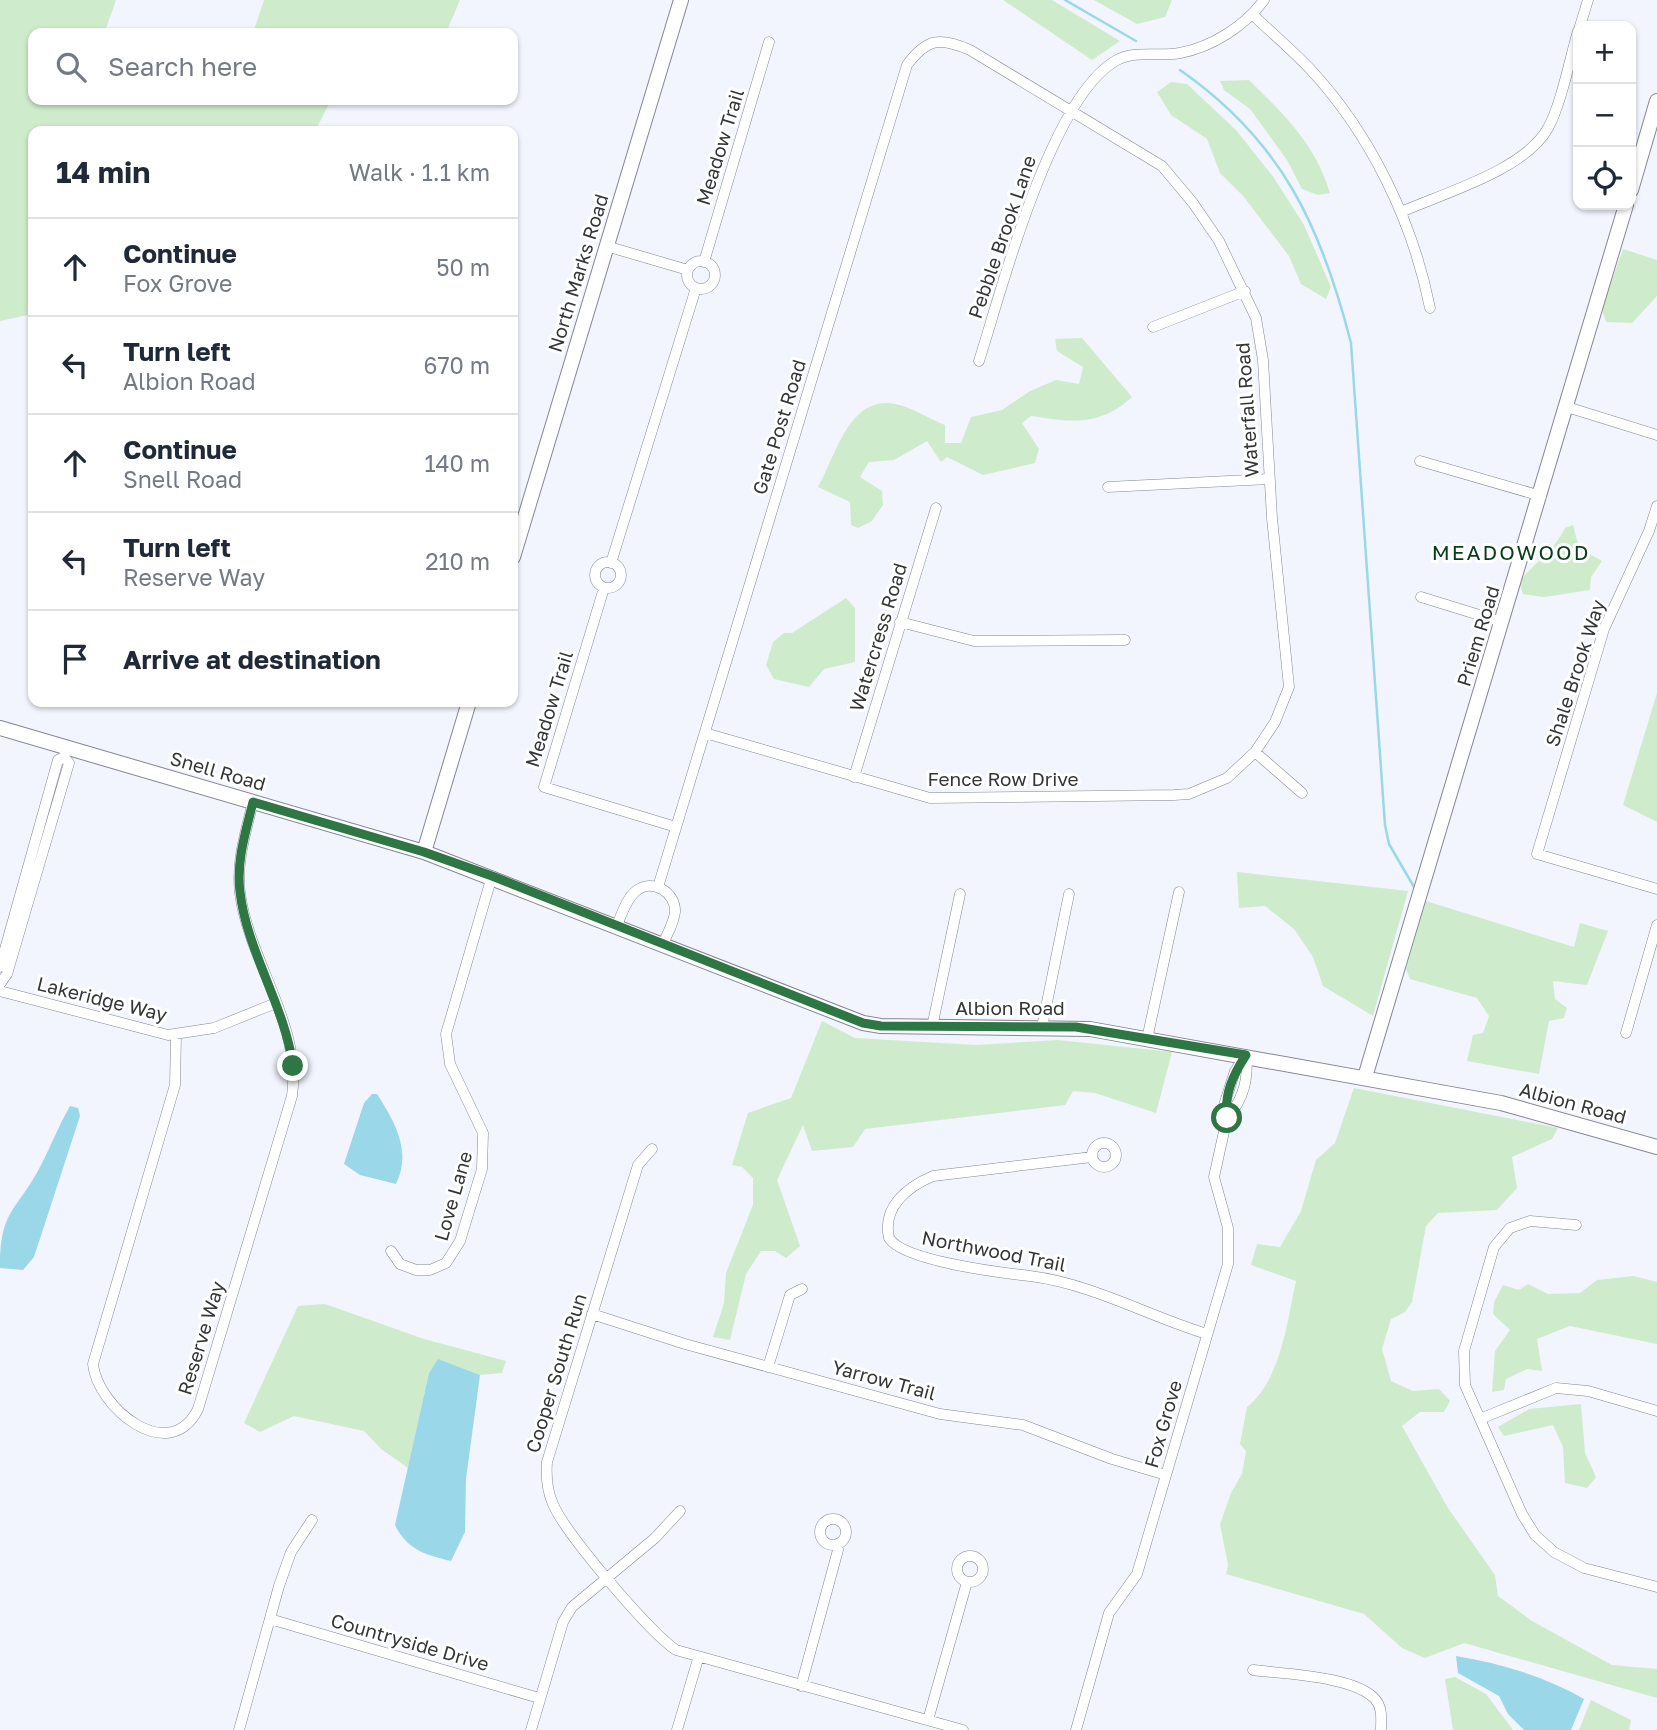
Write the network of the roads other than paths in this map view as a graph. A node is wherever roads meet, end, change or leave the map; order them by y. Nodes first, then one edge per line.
1 (681, 0) edge
2 (1264, 0) edge
3 (1588, 0) edge
4 (1253, 15) junction
5 (1581, 21) edge
6 (769, 42) dead end
7 (1573, 49) edge
8 (985, 58) joint
9 (1657, 102) edge
10 (1073, 110) junction
11 (1636, 173) edge
12 (1625, 210) edge
13 (1401, 212) junction
14 (606, 246) junction
15 (704, 262) junction
16 (688, 270) junction
17 (696, 288) junction
18 (1245, 291) junction
19 (1430, 308) dead end
20 (1153, 327) dead end
21 (979, 361) dead end
22 (1567, 407) junction
23 (1657, 435) edge
24 (1420, 461) dead end
25 (1269, 479) junction
26 (1108, 487) dead end
27 (1541, 496) junction
28 (1657, 506) edge
29 (936, 508) dead end
30 (518, 540) edge
31 (611, 563) junction
32 (604, 588) junction
33 (1422, 597) dead end
34 (900, 622) junction
35 (1502, 622) junction
36 (1125, 640) dead end
37 (468, 707) edge
38 (0, 728) edge
39 (705, 733) junction
40 (66, 752) junction
41 (1255, 752) junction
42 (854, 777) junction
43 (1302, 793) dead end
44 (253, 802) junction
45 (676, 827) junction
46 (424, 852) junction
47 (492, 876) junction
48 (658, 887) junction
49 (1657, 889) edge
50 (1179, 892) dead end
51 (960, 894) dead end
52 (1069, 894) dead end
53 (617, 925) junction
54 (1657, 925) edge
55 (663, 944) junction
56 (0, 967) edge
57 (1, 980) edge
58 (0, 990) edge
59 (276, 1003) junction
60 (932, 1027) junction
61 (1042, 1027) junction
62 (1626, 1033) dead end
63 (176, 1035) junction
64 (1147, 1039) junction
65 (1246, 1055) junction
66 (1365, 1077) junction
67 (1657, 1147) edge
68 (652, 1149) dead end
69 (1092, 1157) dead end
70 (1576, 1225) dead end
71 (391, 1251) dead end
72 (802, 1289) dead end
73 (592, 1314) junction
74 (1207, 1334) junction
75 (768, 1367) junction
76 (1657, 1411) edge
77 (1480, 1419) junction
78 (1166, 1475) junction
79 (680, 1511) dead end
80 (312, 1520) dead end
81 (836, 1544) dead end
82 (607, 1578) junction
83 (967, 1581) dead end
84 (1657, 1587) edge
85 (270, 1619) junction
86 (698, 1658) junction
87 (1253, 1670) dead end
88 (801, 1686) junction
89 (539, 1699) junction
90 (928, 1720) junction
91 (239, 1730) edge
92 (531, 1730) edge
93 (677, 1730) edge
94 (963, 1730) edge
95 (1076, 1730) edge
96 (1381, 1730) edge

1 - 14 street, North Marks Road
2 - 4 street, Pebble Brook Lane
3 - 5 street
4 - 10 street, Pebble Brook Lane
4 - 13 street
6 - 15 street, Meadow Trail
7 - 13 street
8 - 10 street, Waterfall Road
8 - 39 street, Gate Post Road
9 - 11 street
10 - 18 street, Waterfall Road
10 - 21 street, Pebble Brook Lane
12 - 22 street, Priem Road
13 - 19 street
14 - 16 street
14 - 30 street, North Marks Road
15 - 16 street
15 - 17 street, Meadow Trail
16 - 17 street
17 - 31 street, Meadow Trail
18 - 20 street
18 - 25 street, Waterfall Road
22 - 23 street
22 - 27 street, Priem Road
24 - 27 street
25 - 26 street
25 - 41 street, Waterfall Road
27 - 35 street, Priem Road
28 - 49 street, Shale Brook Way
29 - 34 street, Watercress Road
31 - 32 street, Meadow Trail
31 - 32 street, Meadow Trail
32 - 45 street, Meadow Trail
33 - 35 street
34 - 36 street
34 - 42 street, Watercress Road
35 - 66 street, Priem Road
37 - 46 street
38 - 40 street, Snell Road
39 - 42 street, Fence Row Drive
39 - 45 street, Gate Post Road
40 - 44 street, Snell Road
40 - 56 street
40 - 57 street
41 - 42 street, Fence Row Drive
41 - 43 street
44 - 46 street, Snell Road
44 - 59 street, Reserve Way
45 - 48 street, Gate Post Road
46 - 47 street, Albion Road
47 - 53 street, Albion Road
47 - 71 street, Love Lane
48 - 53 street
48 - 55 street
50 - 64 street
51 - 60 street
52 - 61 street
53 - 55 street, Albion Road
54 - 62 street
55 - 60 street, Albion Road
58 - 63 street, Lakeridge Way
59 - 63 street, Lakeridge Way
59 - 63 street, Reserve Way
60 - 61 street, Albion Road
61 - 64 street, Albion Road
64 - 65 street, Albion Road
65 - 66 street, Albion Road
65 - 74 street, Fox Grove
66 - 67 street, Albion Road
68 - 73 street, Cooper South Run
69 - 74 street, Northwood Trail
70 - 77 street
72 - 75 street
73 - 75 street, Yarrow Trail
73 - 82 street, Cooper South Run
74 - 78 street, Fox Grove
75 - 78 street, Yarrow Trail
76 - 77 street
77 - 84 street
78 - 95 street, Fox Grove
79 - 82 street
80 - 85 street
81 - 88 street
82 - 86 street, Cooper South Run
82 - 89 street
83 - 90 street
85 - 89 street, Countryside Drive
85 - 91 street
86 - 88 street, Cooper South Run
86 - 93 street
87 - 96 street
88 - 90 street, Cooper South Run
89 - 92 street
90 - 94 street, Cooper South Run

